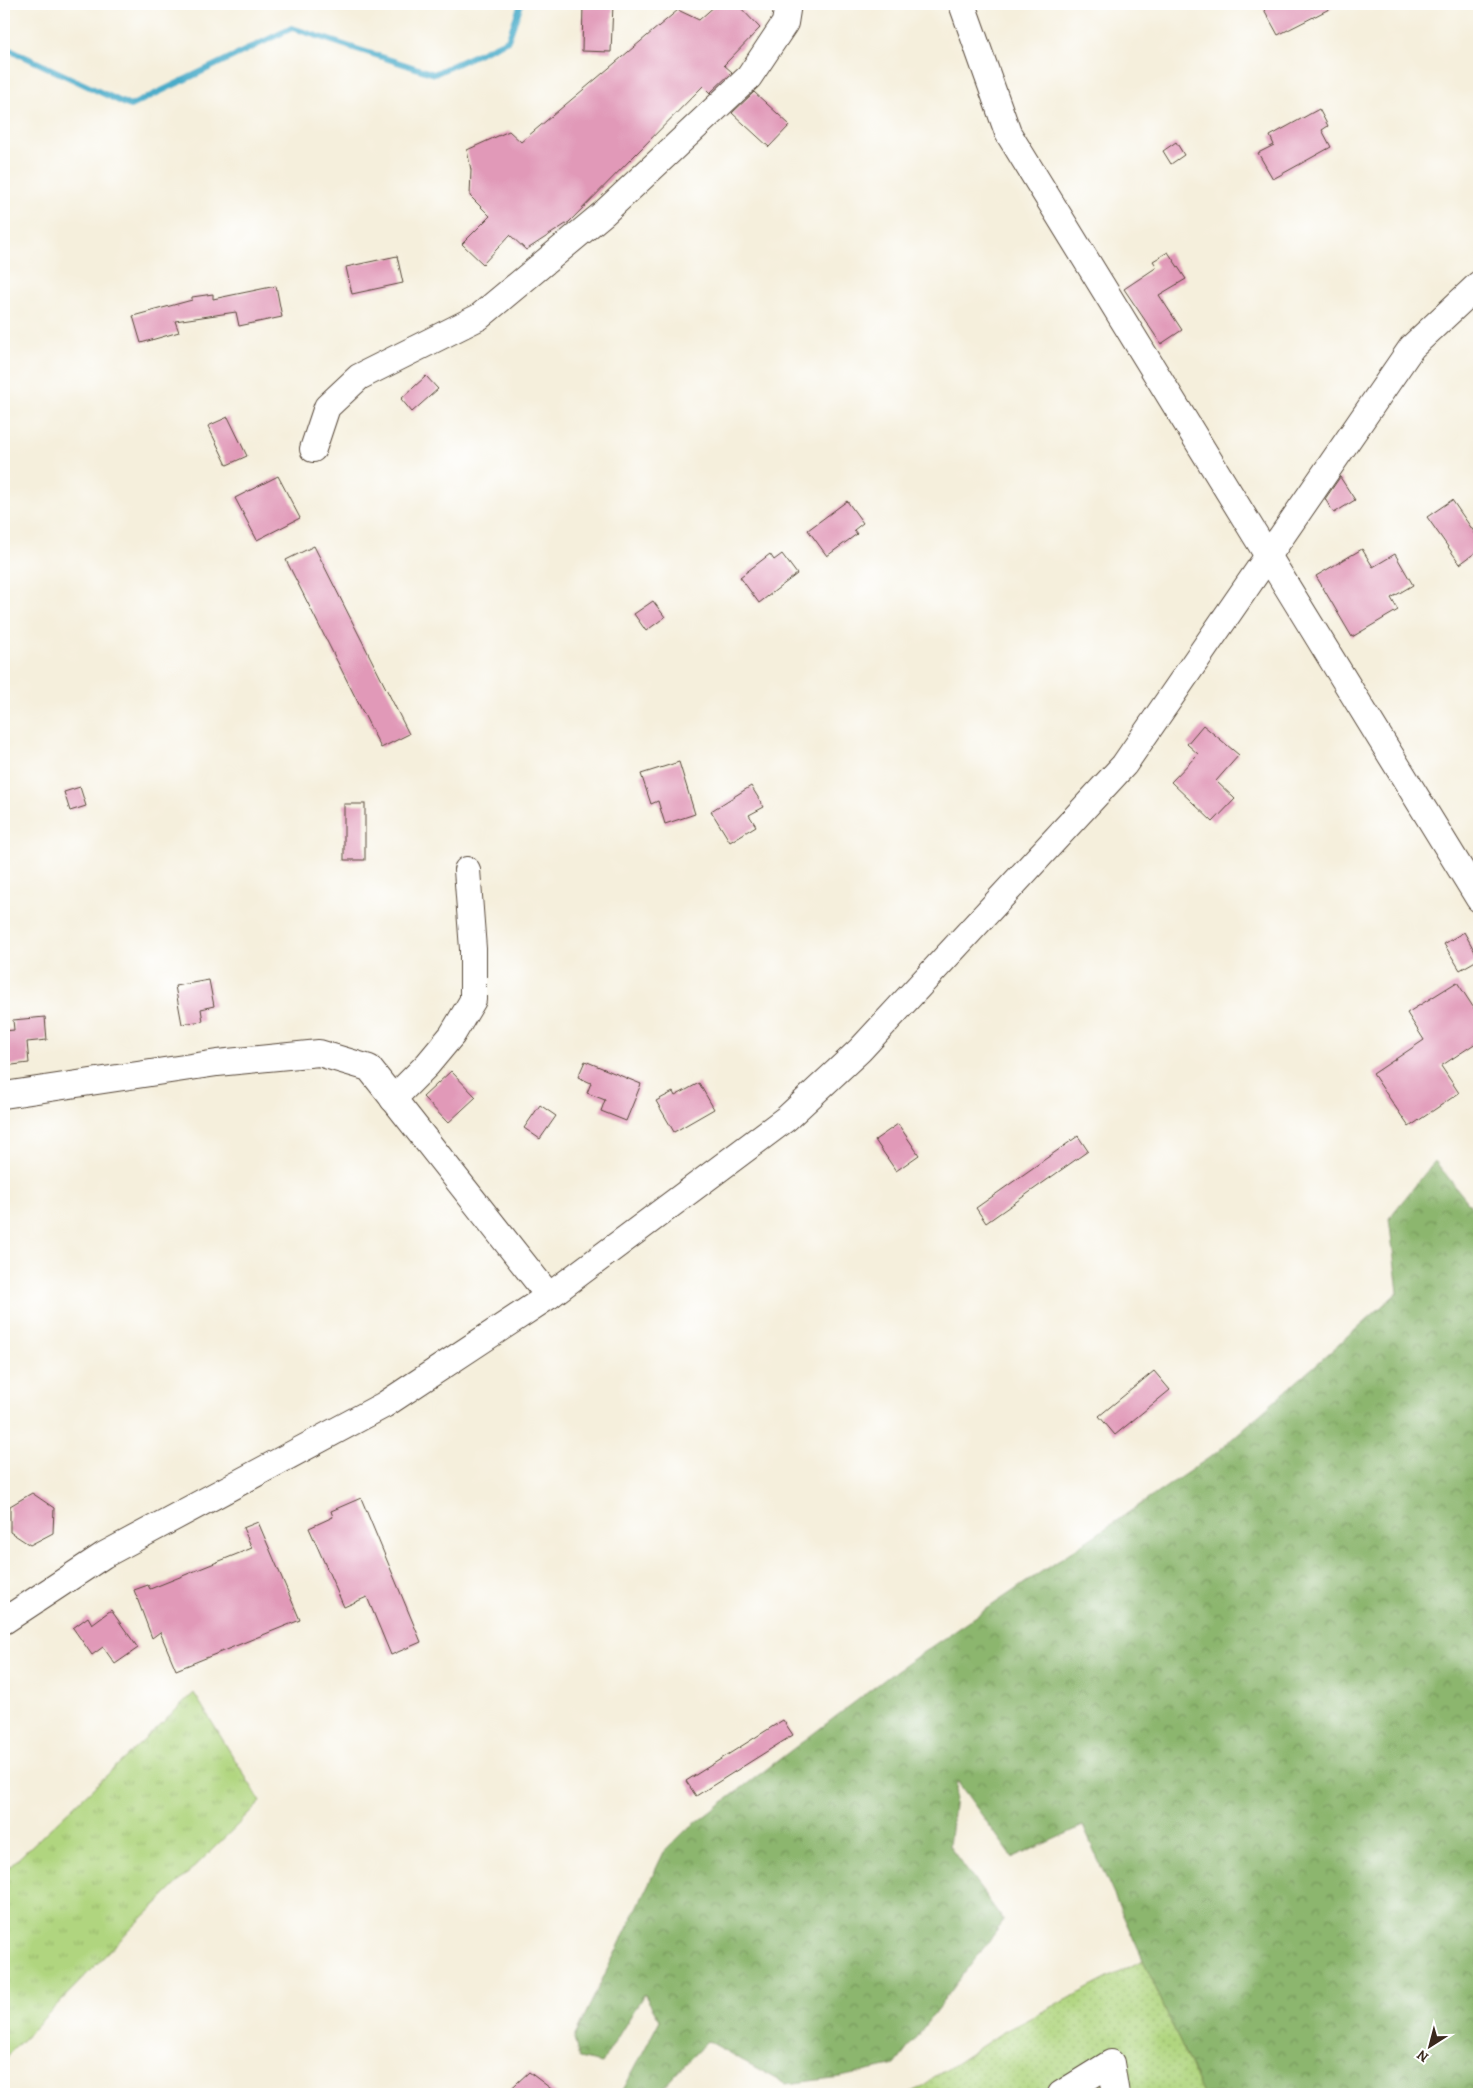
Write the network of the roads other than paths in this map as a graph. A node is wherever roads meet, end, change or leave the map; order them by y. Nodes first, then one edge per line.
1 (788, 4) edge
2 (962, 4) edge
3 (1479, 284) edge
4 (313, 450) dead end
5 (1267, 555) junction
6 (467, 870) dead end
7 (1479, 899) edge
8 (4, 1095) edge
9 (393, 1099) junction
10 (549, 1296) junction
11 (4, 1621) edge
12 (1061, 2094) edge
13 (1116, 2094) edge

1 - 4 street
2 - 5 street
3 - 5 street
5 - 7 street
5 - 10 street
6 - 9 street
8 - 9 street
9 - 10 street
10 - 11 street
12 - 13 street

